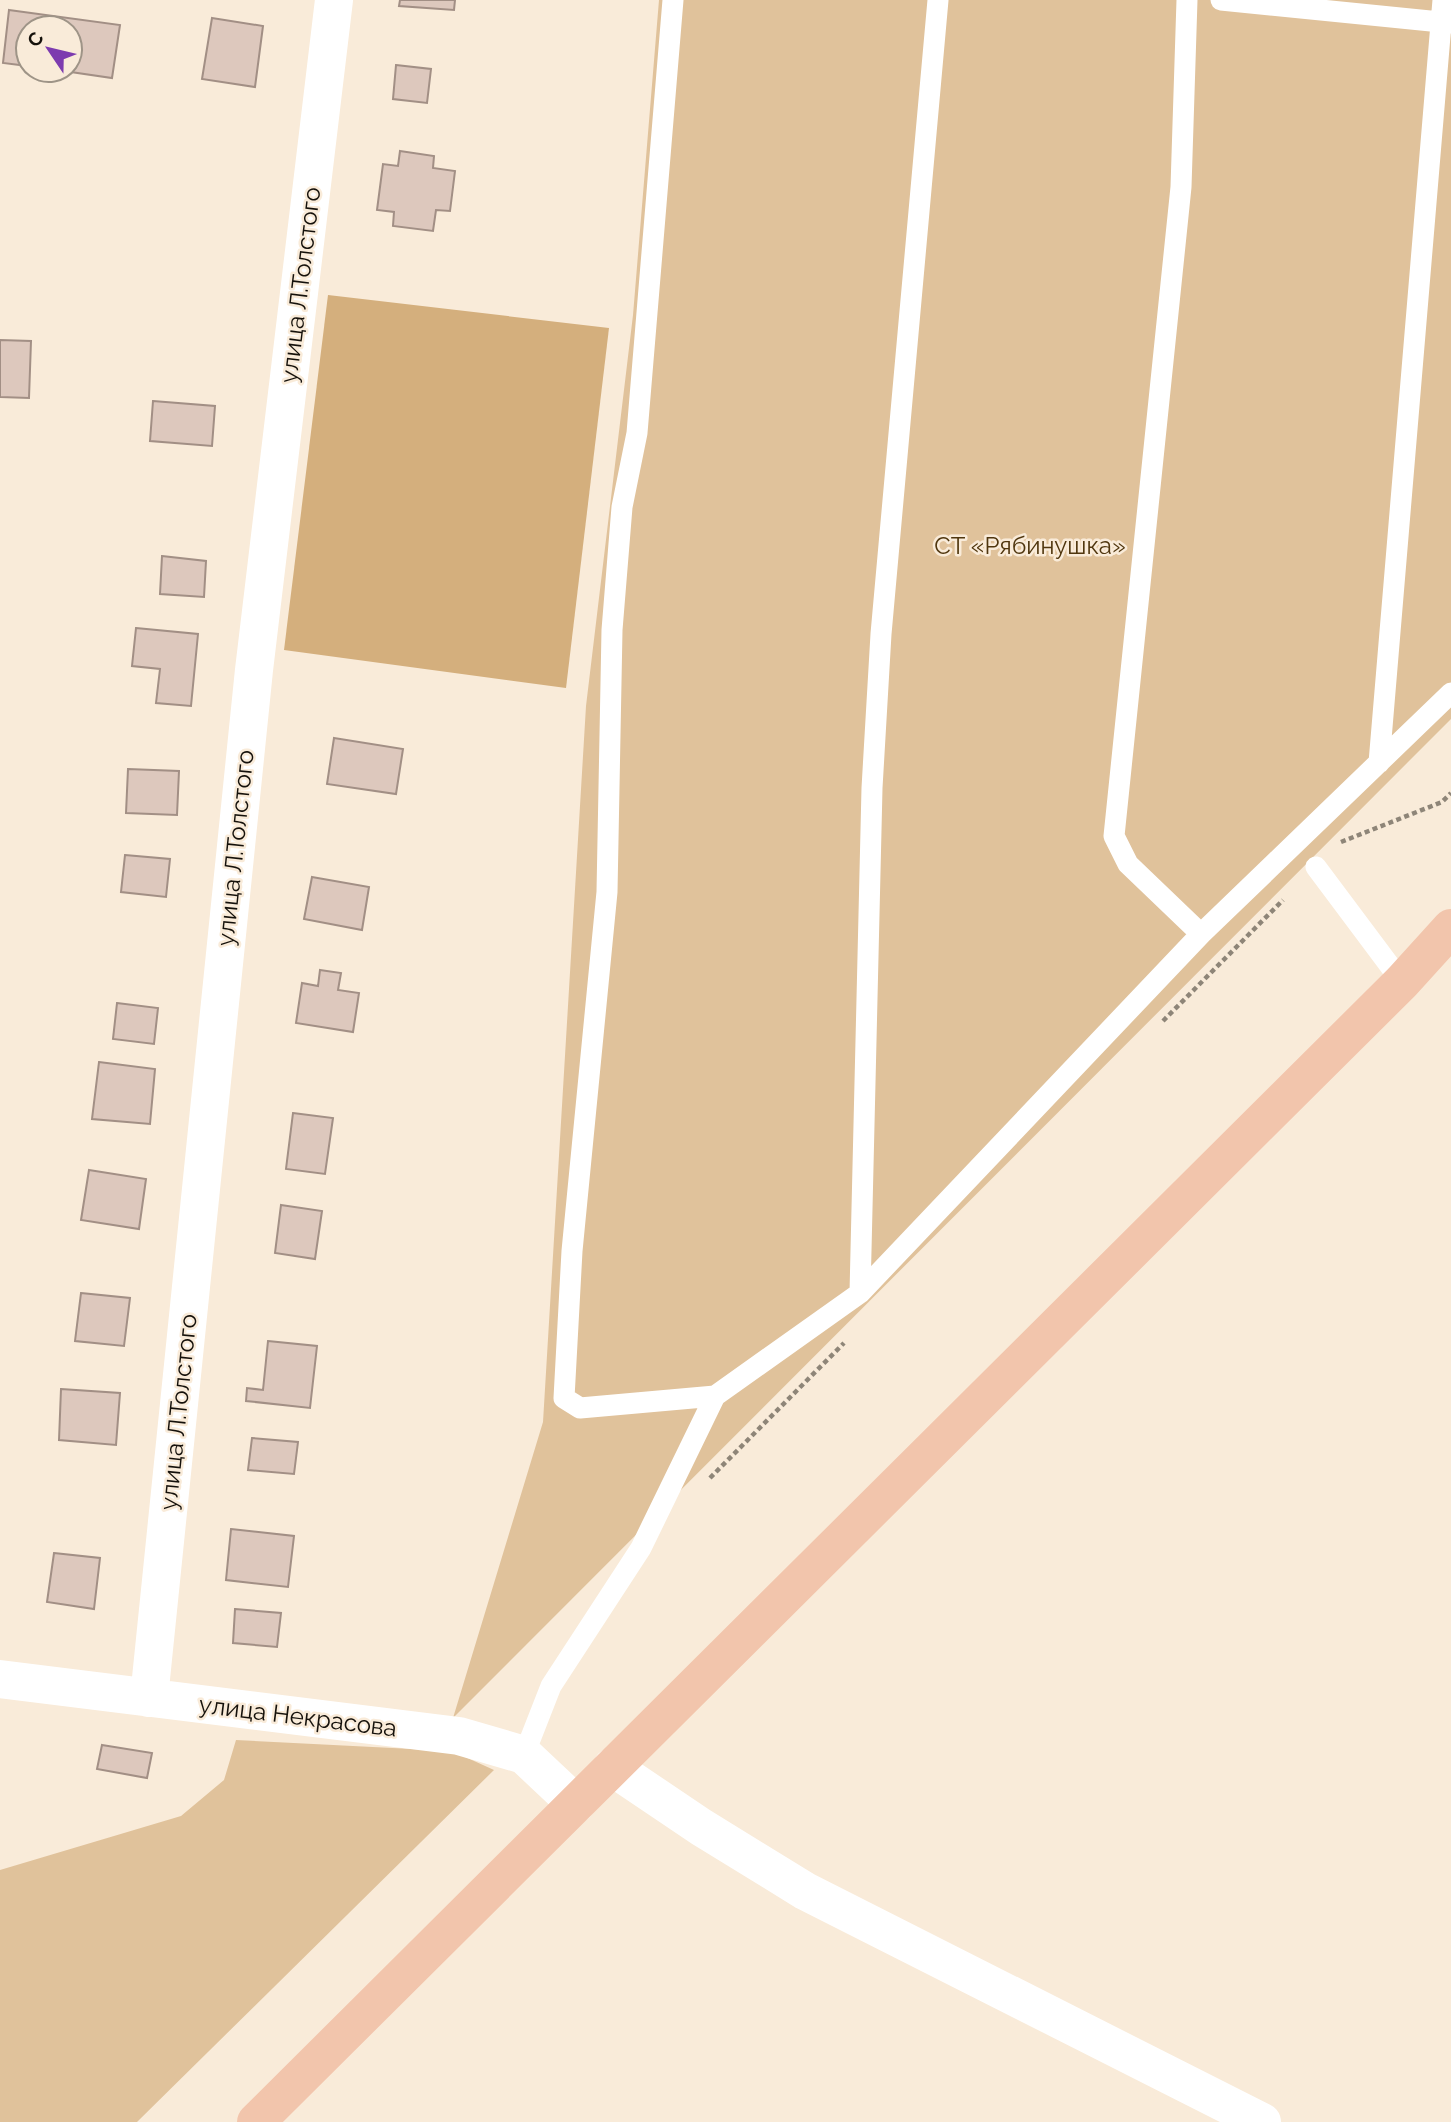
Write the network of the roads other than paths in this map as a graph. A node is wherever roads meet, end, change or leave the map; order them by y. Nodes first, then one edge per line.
1 (334, 0) edge
2 (673, 0) edge
3 (938, 0) edge
4 (1187, 0) edge
5 (1221, 0) edge
6 (1443, 0) edge
7 (1446, 23) edge
8 (1451, 693) edge
9 (1379, 763) junction
10 (1316, 867) dead end
11 (1451, 928) edge
12 (1201, 934) junction
13 (1402, 982) junction
14 (860, 1293) junction
15 (715, 1396) junction
16 (0, 1679) edge
17 (149, 1698) junction
18 (524, 1755) junction
19 (612, 1768) junction
20 (576, 1804) junction
21 (256, 2122) edge
22 (1262, 2122) edge

1 - 17 street, улица Л.Толстого
2 - 15 lane
3 - 14 lane
4 - 12 lane
5 - 7 lane
6 - 7 lane
7 - 9 lane
8 - 9 lane
9 - 12 lane
10 - 13 lane
11 - 13 main road
12 - 14 lane
13 - 19 main road
14 - 15 lane
15 - 18 lane
16 - 17 street, улица Некрасова
17 - 18 street, улица Некрасова
18 - 20 street, улица Некрасова
19 - 20 main road
19 - 22 street
20 - 21 main road

